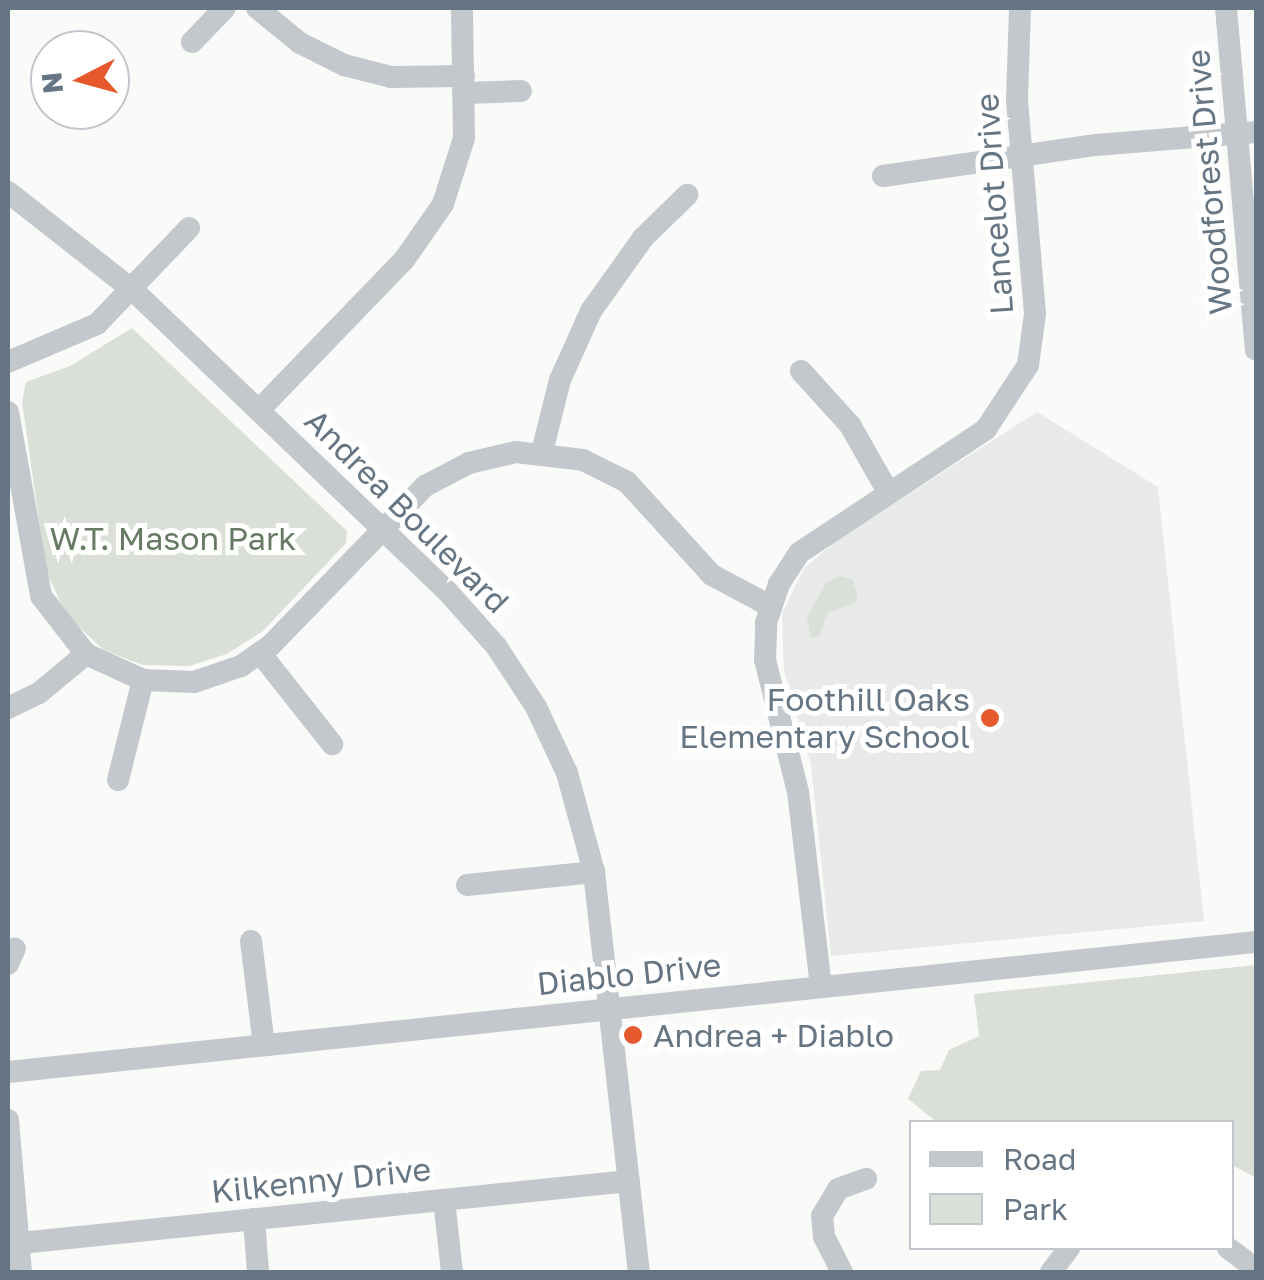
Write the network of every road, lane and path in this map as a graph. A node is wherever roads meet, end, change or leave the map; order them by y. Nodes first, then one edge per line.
1 (225, 8) edge
2 (257, 8) edge
3 (462, 8) edge
4 (1020, 8) edge
5 (1226, 8) edge
6 (192, 42) dead end
7 (464, 84) junction
8 (520, 91) dead end
9 (1247, 132) edge
10 (1022, 156) junction
11 (883, 176) dead end
12 (8, 192) edge
13 (687, 196) dead end
14 (189, 228) dead end
15 (134, 291) junction
16 (1256, 350) edge
17 (8, 362) edge
18 (801, 371) dead end
19 (259, 410) junction
20 (8, 412) edge
21 (542, 452) junction
22 (888, 492) junction
23 (382, 528) junction
24 (770, 606) junction
25 (86, 654) junction
26 (261, 654) junction
27 (143, 680) junction
28 (8, 708) edge
29 (332, 744) dead end
30 (118, 780) dead end
31 (594, 872) junction
32 (467, 885) dead end
33 (251, 941) dead end
34 (1256, 942) edge
35 (821, 987) junction
36 (610, 1009) junction
37 (264, 1045) junction
38 (8, 1072) edge
39 (8, 1120) edge
40 (866, 1179) dead end
41 (629, 1181) junction
42 (444, 1200) junction
43 (254, 1220) junction
44 (20, 1243) junction
45 (1067, 1250) edge
46 (1231, 1250) edge
47 (1256, 1269) edge
48 (20, 1272) edge
49 (258, 1272) edge
50 (452, 1272) edge
51 (639, 1272) edge
52 (842, 1272) edge
53 (1051, 1272) edge

1 - 6 street
2 - 7 street
3 - 7 street
4 - 10 street, Lancelot Drive
5 - 9 street, Woodforest Drive
7 - 8 street
7 - 19 street
9 - 10 street
9 - 16 street, Woodforest Drive
10 - 11 street
10 - 22 street, Lancelot Drive
12 - 15 street, Andrea Boulevard
13 - 21 street
14 - 15 street
15 - 17 street
15 - 19 street, Andrea Boulevard
18 - 22 street
19 - 23 street, Andrea Boulevard
20 - 25 street
21 - 23 street
21 - 24 street
22 - 24 street, Lancelot Drive
23 - 26 street
23 - 31 street, Andrea Boulevard
24 - 35 street, Lancelot Drive
25 - 27 street
25 - 28 street
26 - 27 street
26 - 29 street
27 - 30 street
31 - 32 street
31 - 36 street, Andrea Boulevard
33 - 37 street
34 - 35 street, Diablo Drive
35 - 36 street, Diablo Drive
36 - 37 street, Diablo Drive
36 - 41 street, Andrea Boulevard
37 - 38 street, Diablo Drive
39 - 44 street
40 - 52 street
41 - 42 street, Kilkenny Drive
41 - 51 street, Andrea Boulevard
42 - 43 street, Kilkenny Drive
42 - 50 street
43 - 44 street, Kilkenny Drive
43 - 49 street
44 - 48 street
45 - 53 street
46 - 47 street

